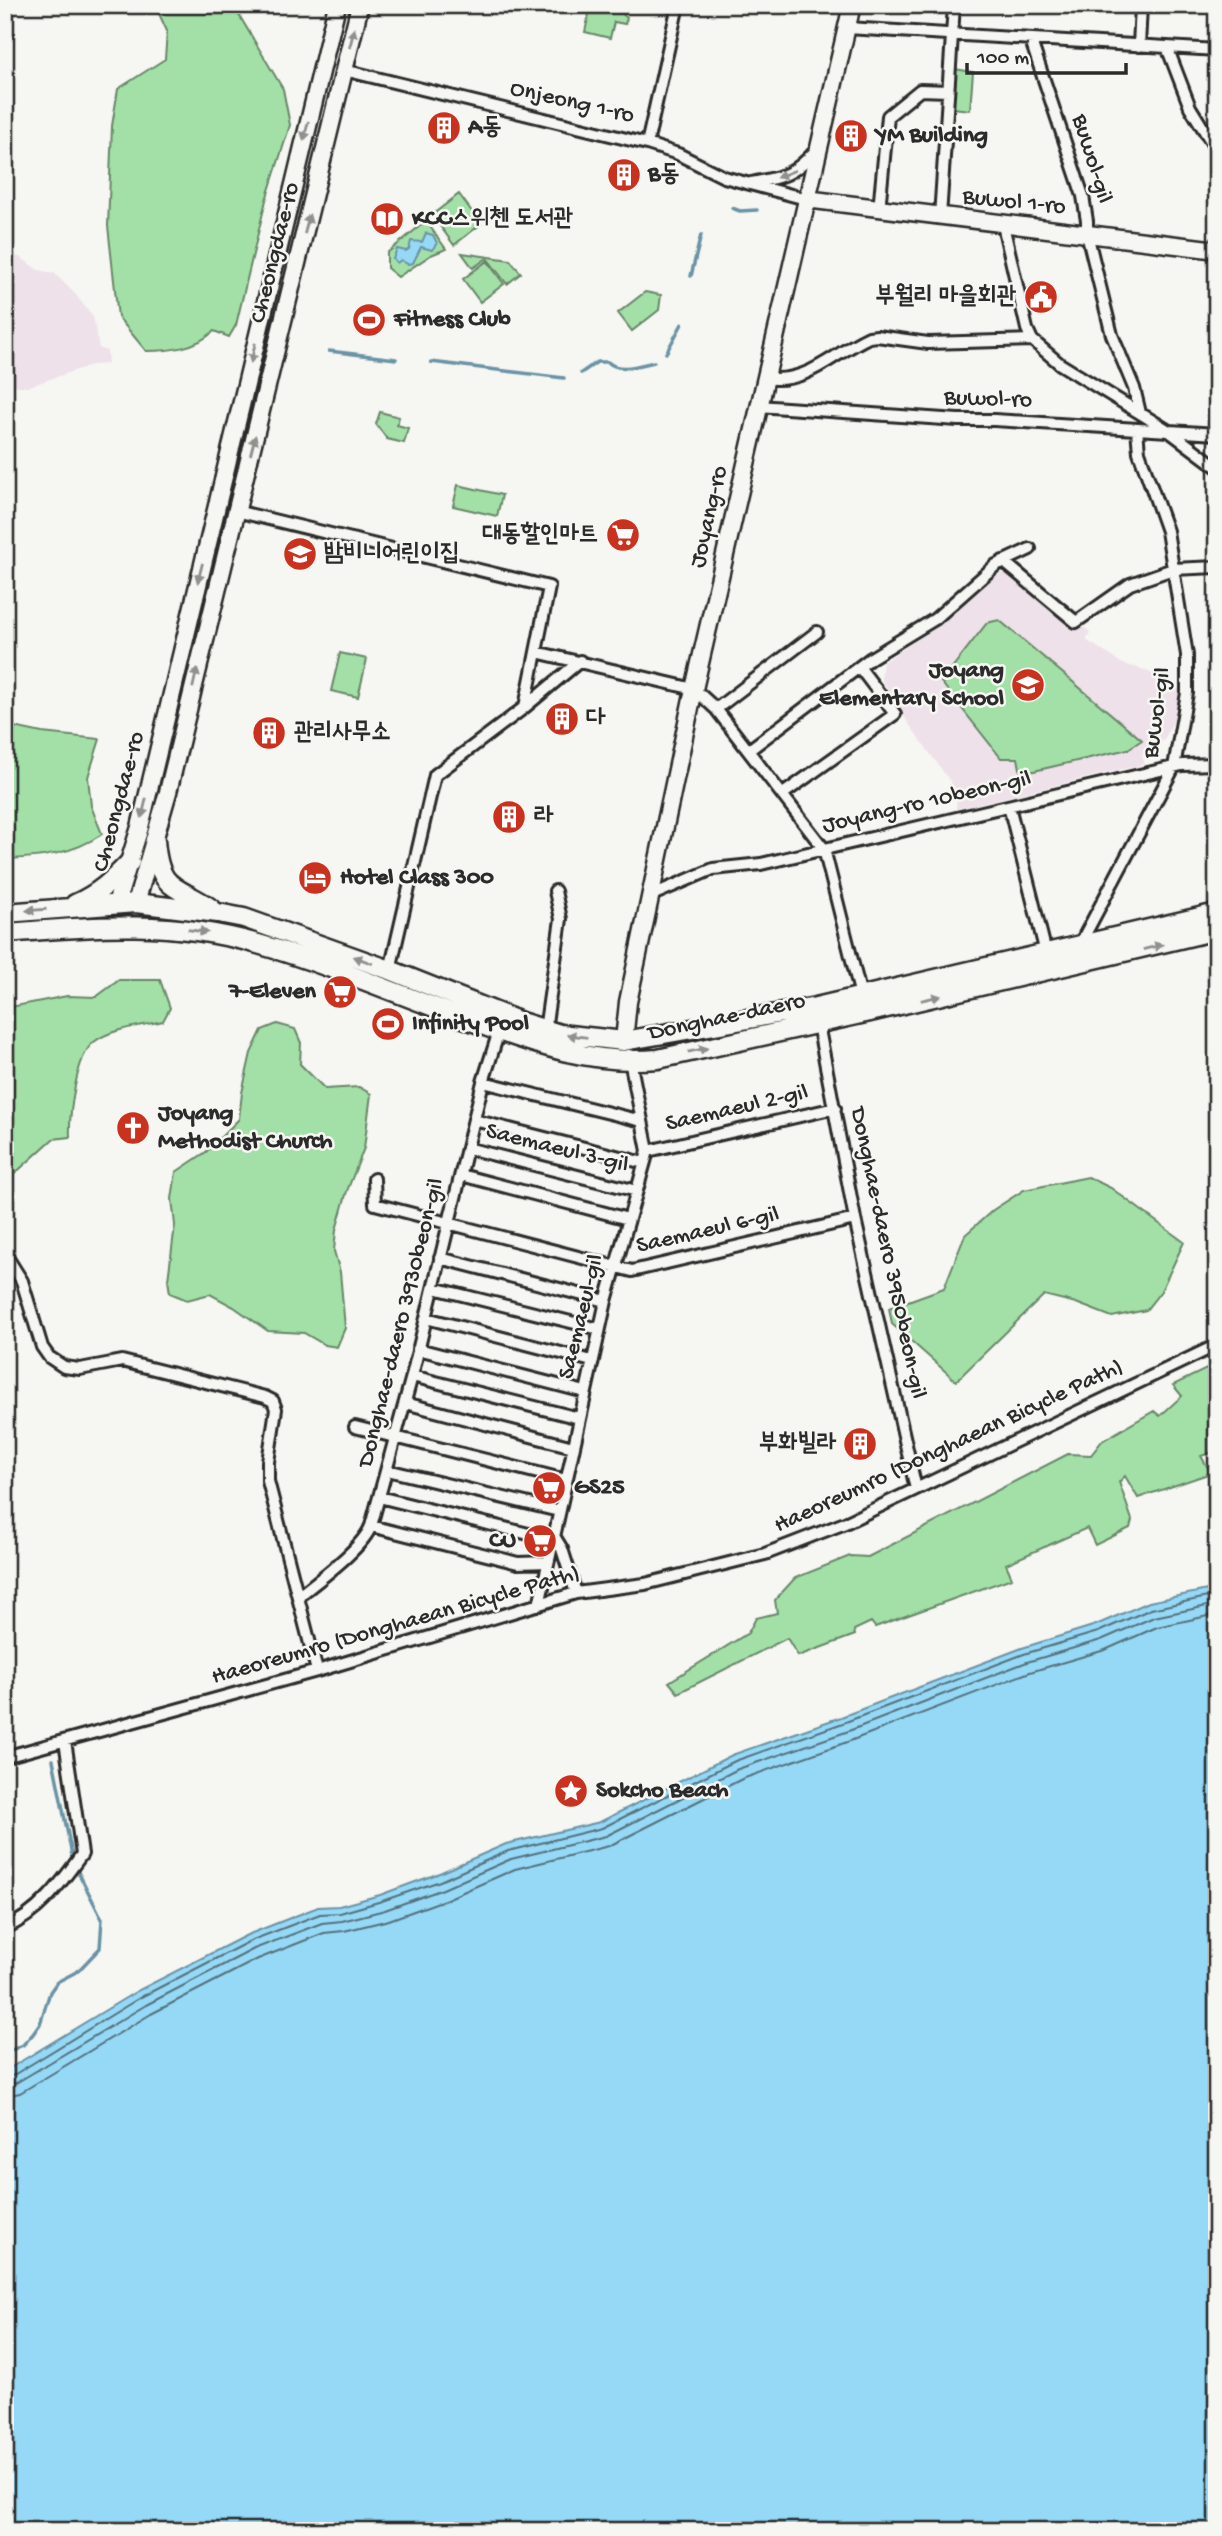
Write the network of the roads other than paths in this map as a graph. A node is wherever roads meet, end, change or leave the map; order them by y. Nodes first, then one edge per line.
1 (336, 5) edge
2 (360, 5) edge
3 (678, 5) edge
4 (852, 5) edge
5 (954, 5) edge
6 (1141, 5) edge
7 (847, 28) junction
8 (952, 34) junction
9 (1033, 39) junction
10 (1139, 46) junction
11 (1167, 47) junction
12 (1217, 50) edge
13 (322, 65) junction
14 (344, 70) junction
15 (948, 91) junction
16 (647, 144) junction
17 (817, 149) junction
18 (1217, 151) edge
19 (746, 184) junction
20 (806, 199) junction
21 (879, 210) junction
22 (940, 218) junction
23 (1003, 225) junction
24 (1087, 234) junction
25 (1217, 250) edge
26 (1032, 340) junction
27 (765, 378) junction
28 (758, 406) junction
29 (1140, 413) junction
30 (1138, 429) junction
31 (1169, 431) junction
32 (1217, 434) edge
33 (1217, 467) edge
34 (216, 507) junction
35 (236, 511) junction
36 (1030, 549) dead end
37 (1003, 561) junction
38 (1217, 567) edge
39 (1173, 569) junction
40 (817, 632) dead end
41 (536, 652) junction
42 (580, 661) junction
43 (860, 668) junction
44 (694, 689) junction
45 (525, 707) junction
46 (716, 709) junction
47 (160, 742) junction
48 (179, 744) junction
49 (749, 750) junction
50 (1217, 764) edge
51 (1174, 767) junction
52 (783, 794) junction
53 (1009, 806) junction
54 (155, 840) junction
55 (824, 849) junction
56 (130, 862) junction
57 (555, 891) dead end
58 (650, 896) junction
59 (136, 903) junction
60 (116, 904) junction
61 (65, 908) junction
62 (5, 913) edge
63 (218, 913) junction
64 (1215, 917) edge
65 (111, 925) junction
66 (130, 925) junction
67 (5, 933) edge
68 (1080, 944) junction
69 (1046, 953) junction
70 (390, 970) junction
71 (863, 1005) junction
72 (818, 1024) junction
73 (545, 1030) junction
74 (499, 1031) junction
75 (624, 1041) junction
76 (631, 1061) junction
77 (483, 1082) junction
78 (835, 1108) junction
79 (474, 1120) junction
80 (642, 1121) junction
81 (467, 1148) junction
82 (648, 1151) junction
83 (644, 1164) junction
84 (461, 1175) junction
85 (374, 1179) dead end
86 (637, 1191) junction
87 (628, 1219) junction
88 (855, 1219) junction
89 (447, 1223) junction
90 (5, 1254) edge
91 (440, 1258) junction
92 (616, 1268) junction
93 (434, 1288) junction
94 (606, 1301) junction
95 (426, 1318) junction
96 (599, 1329) junction
97 (1217, 1346) edge
98 (418, 1349) junction
99 (592, 1360) junction
100 (412, 1376) junction
101 (585, 1392) junction
102 (405, 1403) junction
103 (579, 1418) junction
104 (355, 1427) dead end
105 (396, 1438) junction
106 (573, 1447) junction
107 (387, 1470) junction
108 (566, 1480) junction
109 (916, 1489) junction
110 (379, 1497) junction
111 (559, 1511) junction
112 (371, 1526) junction
113 (553, 1538) junction
114 (548, 1562) junction
115 (576, 1593) junction
116 (298, 1597) junction
117 (539, 1605) junction
118 (317, 1671) junction
119 (65, 1741) junction
120 (5, 1757) edge
121 (5, 1928) edge

1 - 13 street, Cheongdae-ro
14 -> 2 street, Cheongdae-ro
3 - 16 street
4 - 7 street, Joyang-ro
5 - 8 street
6 - 10 street
7 - 8 street
7 - 17 street, Joyang-ro
8 - 9 street
8 - 15 street
9 - 10 street
9 - 24 street, Buwol-gil
10 - 11 street
11 - 12 street
11 - 18 street
13 - 14 street, Onjeong 1-ro
13 -> 34 street, Cheongdae-ro
14 - 16 street, Onjeong 1-ro
35 -> 14 street, Cheongdae-ro
15 - 21 street
15 - 22 street
16 - 19 street, Onjeong 1-ro
17 -> 19 street
17 - 20 street, Joyang-ro
19 - 20 street, Onjeong 1-ro
20 - 21 street, Buwol 1-ro
20 - 27 street, Joyang-ro
21 - 22 street, Buwol 1-ro
22 - 23 street, Buwol 1-ro
23 - 24 street, Buwol 1-ro
23 - 26 street
24 - 25 street, Buwol 1-ro
24 - 29 street, Buwol-gil
26 - 27 street
26 - 29 street
27 - 28 street, Joyang-ro
28 - 30 street, Buwol-ro
28 - 44 street, Joyang-ro
29 - 31 street
30 - 31 street, Buwol-ro
30 - 39 street, Buwol-gil
31 - 32 street, Buwol-ro
31 - 33 street
34 - 35 street
34 -> 47 street, Cheongdae-ro
35 - 41 street
48 -> 35 street, Cheongdae-ro
36 - 37 street
37 - 39 street
37 - 43 street
38 - 39 street
39 - 51 street, Buwol-gil
40 - 46 street
41 - 42 street
41 - 45 street
42 - 44 street
42 - 45 street
43 - 49 street
43 - 52 street
44 - 46 street
44 - 58 street, Joyang-ro
45 - 70 street
46 - 49 street
47 - 48 street
47 -> 56 street, Cheongdae-ro
48 - 54 street, Cheongdae-ro
49 - 52 street
50 - 51 street, Joyang-ro 10beon-gil
51 - 53 street, Joyang-ro 10beon-gil
51 - 68 street, Buwol-gil
52 - 55 street
53 - 55 street, Joyang-ro 10beon-gil
53 - 69 street
54 - 59 street, Cheongdae-ro
54 - 63 main road
55 - 58 street, Joyang-ro 10beon-gil
55 - 71 street
56 - 60 street, Cheongdae-ro
56 - 61 main road
57 - 73 street
58 - 75 street, Joyang-ro
59 - 60 main road, Donghae-daero
59 - 63 main road, Donghae-daero
59 - 66 main road
60 - 61 main road, Donghae-daero
60 - 65 main road
61 -> 62 main road, Donghae-daero
70 -> 63 main road, Donghae-daero
64 - 68 main road, Donghae-daero
71 -> 64 main road, Donghae-daero
65 - 66 main road, Donghae-daero
65 - 67 main road, Donghae-daero
66 -> 74 main road, Donghae-daero
68 - 69 main road, Donghae-daero
69 - 71 main road, Donghae-daero
70 - 73 main road, Donghae-daero
71 - 72 main road, Donghae-daero
71 - 75 main road, Donghae-daero
76 -> 72 main road, Donghae-daero
72 - 78 street, Donghae-daero 3950beon-gil
75 -> 73 main road, Donghae-daero
74 - 76 main road, Donghae-daero
74 - 77 street, Donghae-daero 3930beon-gil
75 - 76 street, Saemaeul-gil
76 - 80 street, Saemaeul-gil
77 - 79 street, Donghae-daero 3930beon-gil
77 - 80 street
78 - 82 street, Saemaeul 2-gil
78 - 88 street, Donghae-daero 3950beon-gil
79 - 81 street, Donghae-daero 3930beon-gil
79 - 83 street, Saemaeul 2-gil
80 - 82 street, Saemaeul-gil
81 - 84 street, Donghae-daero 3930beon-gil
81 - 86 street, Saemaeul 3-gil
82 - 83 street, Saemaeul-gil
83 - 86 street, Saemaeul-gil
84 - 87 street
84 - 89 street, Donghae-daero 3930beon-gil
85 - 89 street, Saemaeul 6-gil
86 - 87 street, Saemaeul-gil
87 - 92 street, Saemaeul-gil
88 - 92 street, Saemaeul 6-gil
88 - 109 street, Donghae-daero 3950beon-gil
89 - 91 street, Donghae-daero 3930beon-gil
89 - 92 street, Saemaeul 6-gil
90 - 116 street
91 - 93 street, Donghae-daero 3930beon-gil
91 - 94 street
92 - 94 street, Saemaeul-gil
93 - 95 street, Donghae-daero 3930beon-gil
93 - 96 street
94 - 96 street, Saemaeul-gil
95 - 98 street, Donghae-daero 3930beon-gil
95 - 99 street
96 - 99 street, Saemaeul-gil
97 - 109 street, Haeoreumro (Donghaean Bicycle Path)
98 - 100 street, Donghae-daero 3930beon-gil
98 - 101 street
99 - 101 street, Saemaeul-gil
100 - 102 street, Donghae-daero 3930beon-gil
100 - 103 street
101 - 103 street, Saemaeul-gil
102 - 105 street, Donghae-daero 3930beon-gil
102 - 106 street
103 - 106 street, Saemaeul-gil
104 - 105 street
105 - 107 street, Donghae-daero 3930beon-gil
105 - 108 street
106 - 108 street, Saemaeul-gil
107 - 110 street, Donghae-daero 3930beon-gil
107 - 111 street
108 - 111 street, Saemaeul-gil
109 - 115 street, Haeoreumro (Donghaean Bicycle Path)
110 - 112 street, Donghae-daero 3930beon-gil
110 - 113 street
111 - 113 street, Saemaeul-gil
112 - 114 street
112 - 116 street, Donghae-daero 3930beon-gil
113 - 114 street, Saemaeul-gil
113 - 115 street
114 - 117 street, Saemaeul-gil
115 - 117 street, Haeoreumro (Donghaean Bicycle Path)
116 - 118 street
117 - 118 street, Haeoreumro (Donghaean Bicycle Path)
118 - 119 street, Haeoreumro (Donghaean Bicycle Path)
119 - 120 street, Haeoreumro (Donghaean Bicycle Path)
119 - 121 street

